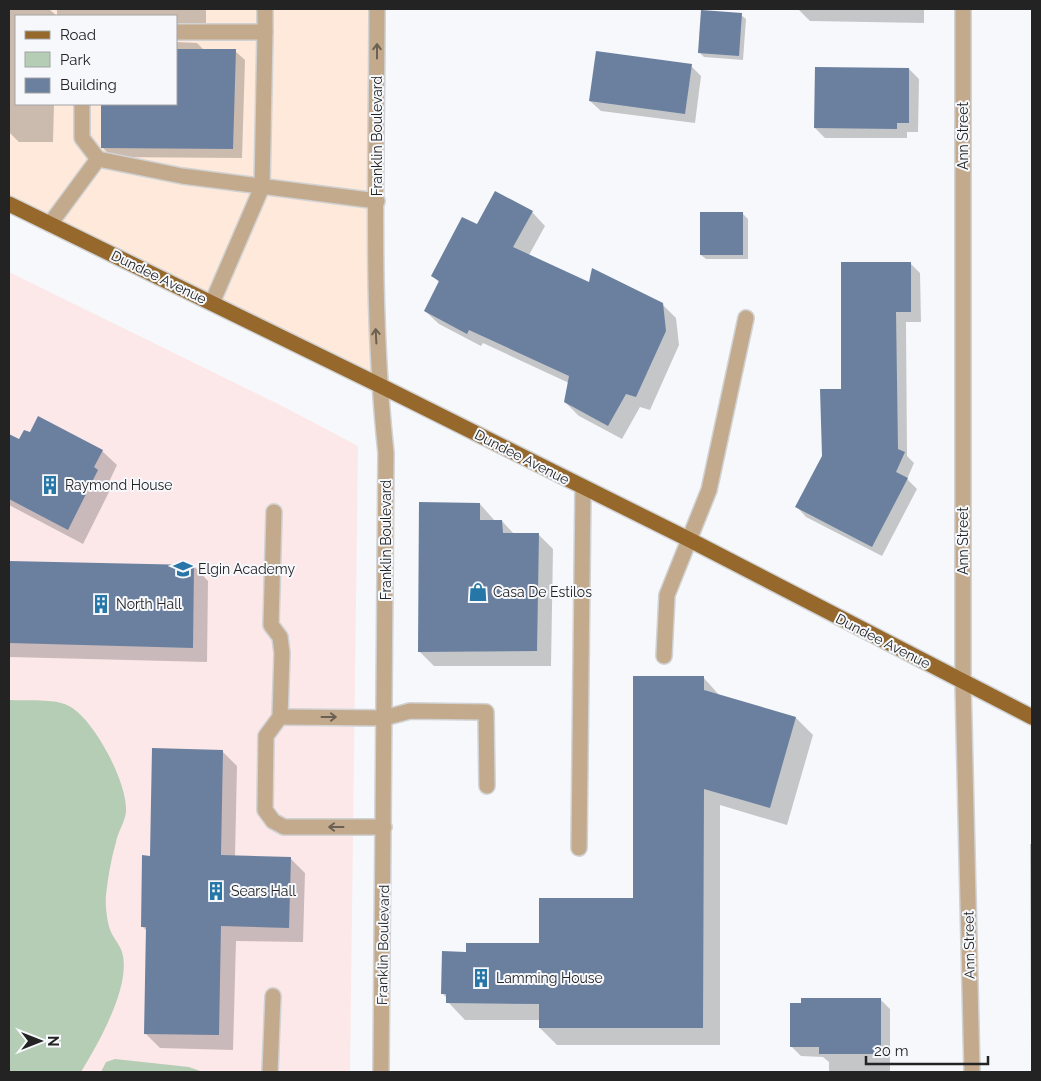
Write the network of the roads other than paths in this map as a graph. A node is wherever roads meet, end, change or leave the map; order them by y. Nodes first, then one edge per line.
1 (265, 9) edge
2 (377, 9) edge
3 (964, 9) edge
4 (178, 32) edge
5 (265, 32) junction
6 (82, 105) edge
7 (98, 159) junction
8 (262, 187) junction
9 (377, 201) junction
10 (9, 204) edge
11 (50, 224) junction
12 (212, 303) junction
13 (746, 318) dead end
14 (379, 385) junction
15 (583, 487) junction
16 (274, 512) dead end
17 (690, 540) junction
18 (664, 656) dead end
19 (963, 682) junction
20 (280, 717) junction
21 (1032, 717) edge
22 (384, 718) junction
23 (487, 786) dead end
24 (384, 827) junction
25 (579, 848) dead end
26 (273, 996) dead end
27 (270, 1072) edge
28 (381, 1072) edge
29 (972, 1072) edge

1 - 5 street
9 -> 2 street, Franklin Boulevard
3 - 19 street, Ann Street
4 - 5 street
5 - 8 street
6 - 7 street
7 - 8 street
7 - 11 street
8 - 9 street
8 - 12 street
14 -> 9 street, Franklin Boulevard
10 - 11 main road, Dundee Avenue
11 - 12 main road, Dundee Avenue
12 - 14 main road, Dundee Avenue
13 - 17 street
14 - 15 main road, Dundee Avenue
14 - 22 street, Franklin Boulevard
15 - 17 main road, Dundee Avenue
15 - 25 street
16 - 20 street
17 - 18 street
17 - 19 main road, Dundee Avenue
19 - 21 main road, Dundee Avenue
19 - 29 street, Ann Street
20 -> 22 street
24 -> 20 street
22 - 23 street
22 - 24 street, Franklin Boulevard
24 - 28 street, Franklin Boulevard
26 - 27 street

